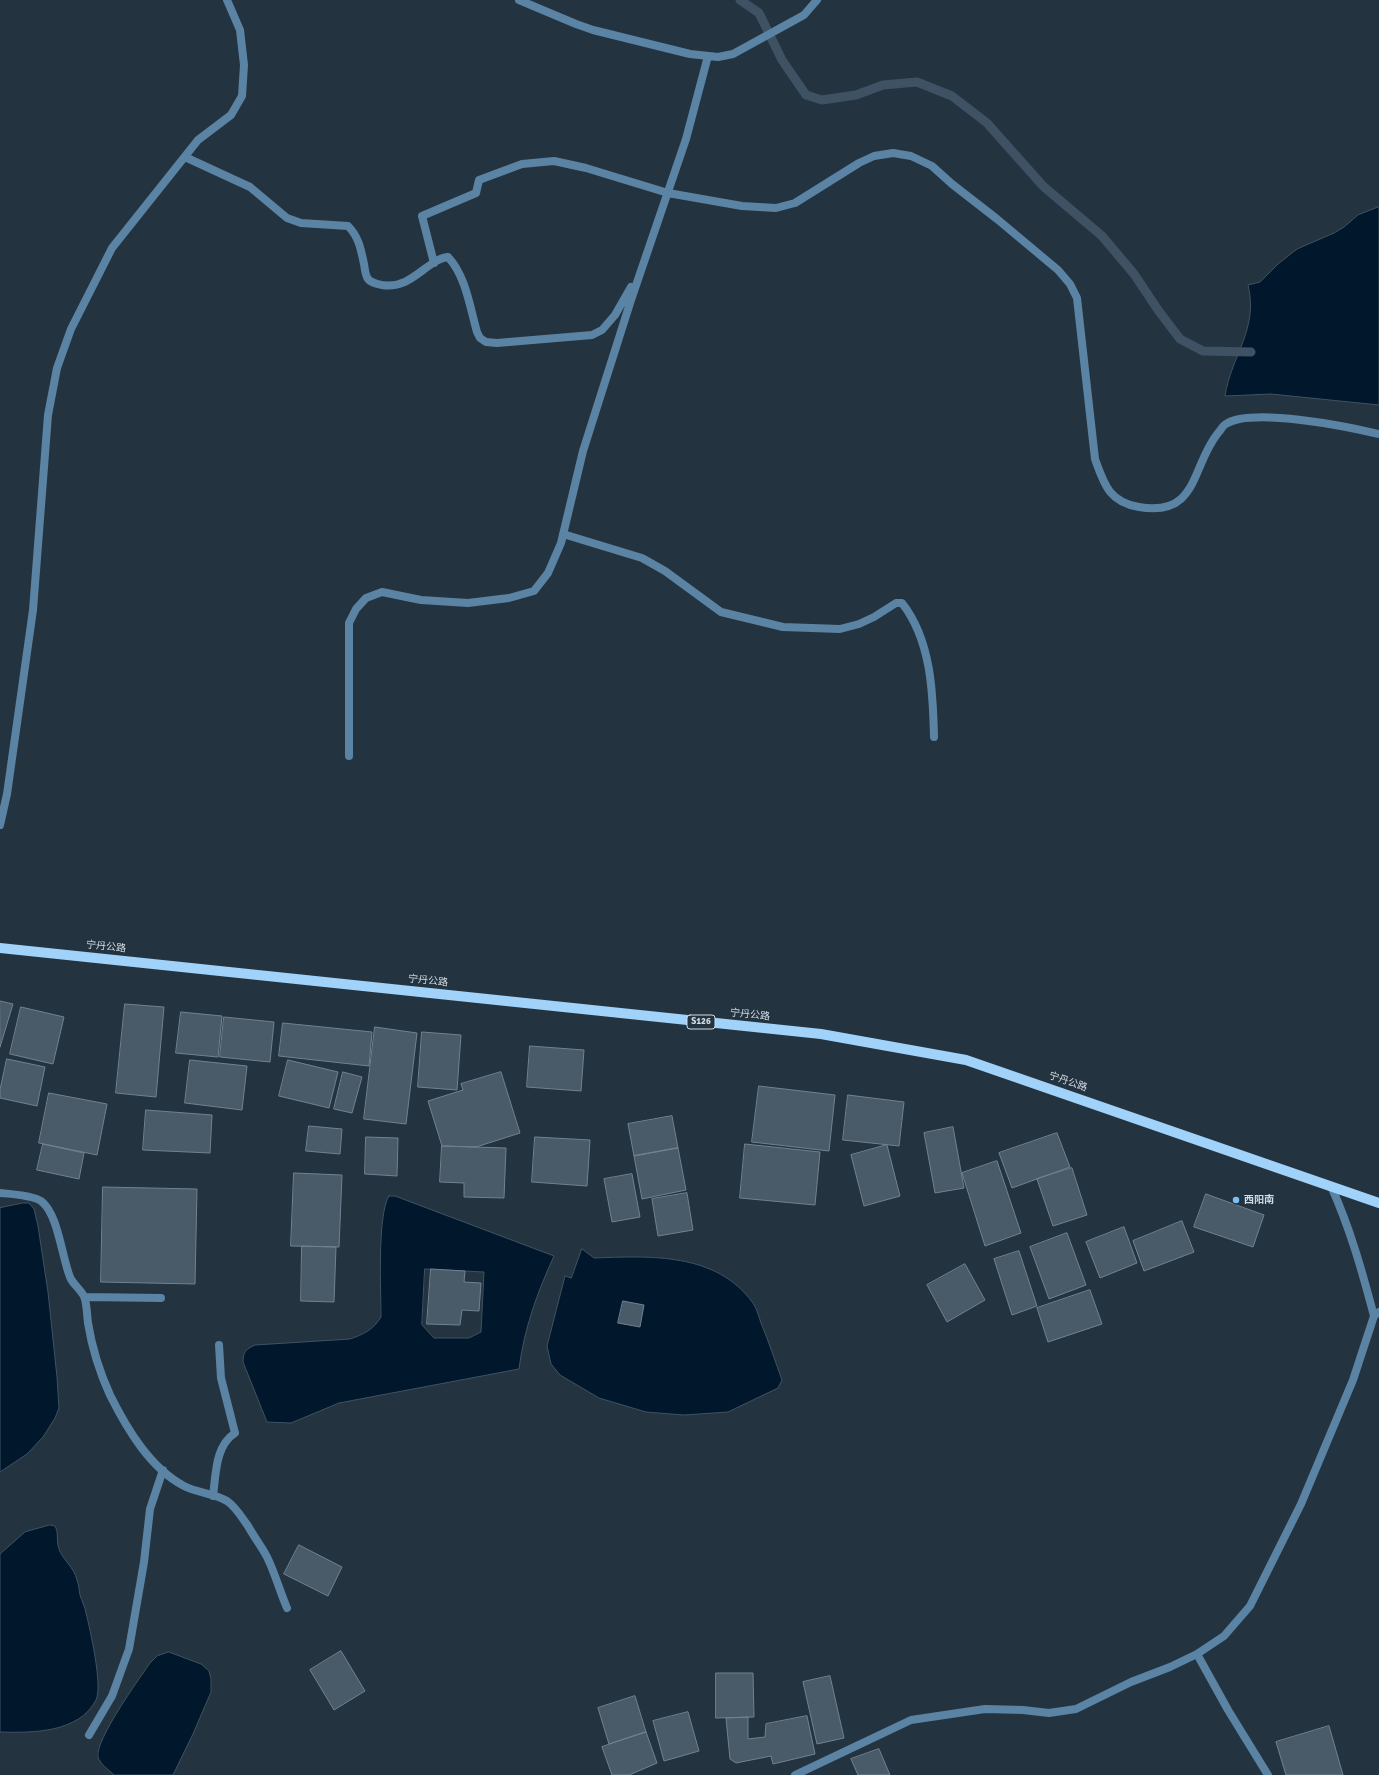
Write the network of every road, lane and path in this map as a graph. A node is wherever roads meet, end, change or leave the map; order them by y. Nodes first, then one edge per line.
1 (227, 0) edge
2 (519, 0) edge
3 (817, 0) edge
4 (708, 56) junction
5 (185, 157) junction
6 (668, 193) junction
7 (434, 263) junction
8 (643, 264) junction
9 (1379, 434) edge
10 (563, 534) junction
11 (934, 737) dead end
12 (349, 756) dead end
13 (0, 825) edge
14 (0, 948) edge
15 (1331, 1186) junction
16 (0, 1193) edge
17 (1379, 1203) edge
18 (85, 1297) junction
19 (161, 1298) dead end
20 (1377, 1314) edge
21 (219, 1345) dead end
22 (163, 1470) junction
23 (213, 1496) junction
24 (287, 1608) dead end
25 (1197, 1654) junction
26 (89, 1736) dead end
27 (795, 1775) edge
28 (1268, 1775) edge

1 - 5 street
2 - 4 street
3 - 4 street
4 - 6 street
5 - 7 street
5 - 13 street
6 - 7 street
6 - 8 street
6 - 9 street
7 - 8 street
8 - 10 street
10 - 11 street
10 - 12 street
14 - 15 main road, 宁丹公路 / S126
15 - 17 main road, 宁丹公路 / S126
15 - 20 street
16 - 18 street
18 - 19 street
18 - 22 street
20 - 25 street
21 - 23 street
22 - 23 street
22 - 26 street
23 - 24 street
25 - 27 street
25 - 28 street

